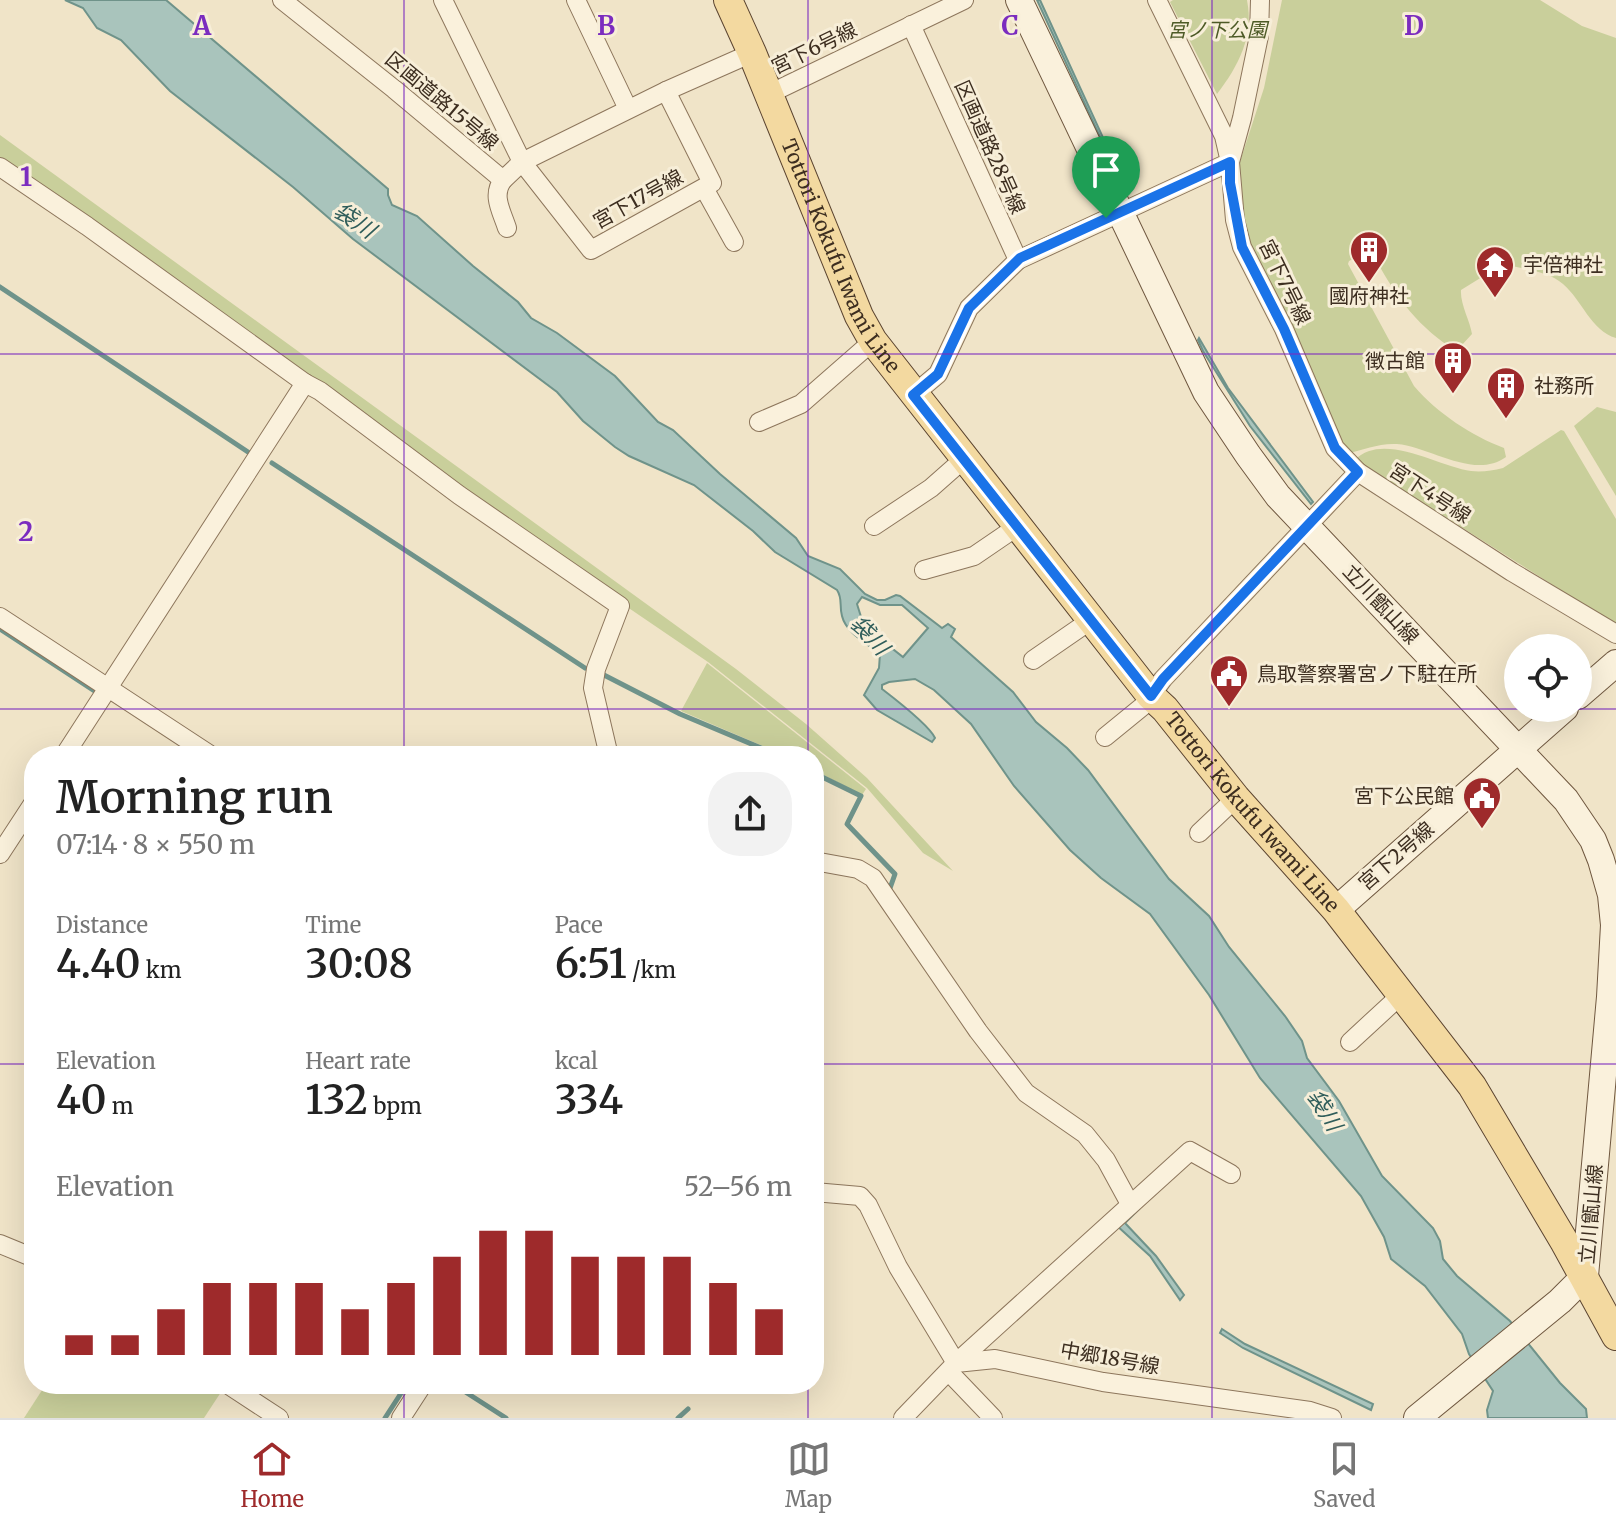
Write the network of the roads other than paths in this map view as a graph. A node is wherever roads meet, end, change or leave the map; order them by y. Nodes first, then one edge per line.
1 (282, 0) edge
2 (443, 0) edge
3 (576, 0) edge
4 (728, 0) edge
5 (964, 0) edge
6 (1019, 0) edge
7 (1157, 0) edge
8 (1260, 0) edge
9 (911, 25) junction
10 (752, 53) junction
11 (666, 91) junction
12 (769, 94) junction
13 (628, 109) junction
14 (522, 162) junction
15 (1230, 162) junction
16 (0, 167) edge
17 (503, 180) junction
18 (704, 188) junction
19 (1118, 212) junction
20 (507, 228) dead end
21 (734, 242) dead end
22 (1018, 260) junction
23 (873, 341) junction
24 (305, 383) junction
25 (913, 395) junction
26 (759, 422) dead end
27 (965, 458) junction
28 (1358, 472) junction
29 (874, 526) dead end
30 (1018, 526) junction
31 (1308, 526) junction
32 (924, 570) dead end
33 (0, 617) edge
34 (1091, 620) junction
35 (1616, 634) edge
36 (1033, 660) dead end
37 (1616, 663) edge
38 (1592, 684) edge
39 (108, 688) junction
40 (1151, 696) junction
41 (1549, 722) edge
42 (1105, 737) dead end
43 (70, 746) edge
44 (197, 746) edge
45 (607, 746) edge
46 (1519, 749) junction
47 (1236, 798) junction
48 (24, 817) edge
49 (1199, 833) dead end
50 (0, 854) edge
51 (824, 863) edge
52 (1336, 910) junction
53 (1402, 994) junction
54 (1350, 1042) dead end
55 (1231, 1174) dead end
56 (824, 1193) edge
57 (1130, 1204) junction
58 (0, 1244) edge
59 (24, 1254) edge
60 (1585, 1276) junction
61 (1616, 1336) edge
62 (952, 1368) junction
63 (242, 1394) edge
64 (417, 1394) edge
65 (1423, 1413) edge
66 (279, 1418) edge
67 (401, 1418) edge
68 (903, 1418) edge
69 (993, 1418) edge
70 (1332, 1418) edge

1 - 17 street, 区画道路15号線
2 - 14 street
3 - 13 street
4 - 10 main road, Tottori Kokufu Iwami Line
5 - 9 street, 宮下6号線
6 - 19 street, 立川甑山線
7 - 15 street
8 - 15 street, 宮下7号線
9 - 12 street, 宮下6号線
9 - 22 street, 区画道路28号線
10 - 11 street, 区画道路15号線
10 - 12 main road, Tottori Kokufu Iwami Line
11 - 13 street, 区画道路15号線
11 - 18 street, 宮下17号線
12 - 23 main road, Tottori Kokufu Iwami Line
13 - 14 street, 区画道路15号線
14 - 17 street, 区画道路15号線
14 - 18 street, 宮下17号線
15 - 19 street
15 - 28 street, 宮下7号線
16 - 24 street
17 - 20 street
18 - 21 street
19 - 22 street
19 - 31 street, 立川甑山線
22 - 25 street
23 - 25 main road, Tottori Kokufu Iwami Line
23 - 26 street
24 - 39 street
24 - 45 street
25 - 27 main road, Tottori Kokufu Iwami Line
27 - 29 street
27 - 30 main road, Tottori Kokufu Iwami Line
28 - 31 street, 宮下4号線
28 - 35 street, 宮下4号線
30 - 32 street
30 - 34 main road, Tottori Kokufu Iwami Line
31 - 40 street, 宮下4号線
31 - 46 street, 立川甑山線
33 - 39 street
34 - 36 street
34 - 40 main road, Tottori Kokufu Iwami Line
37 - 38 street
39 - 43 street
39 - 44 street
40 - 42 street, 宮下4号線
40 - 47 main road, Tottori Kokufu Iwami Line
41 - 46 street, 宮下2号線
46 - 52 street, 宮下2号線
46 - 60 street, 立川甑山線
47 - 49 street
47 - 52 main road, Tottori Kokufu Iwami Line
48 - 50 street
51 - 57 street
52 - 53 main road, Tottori Kokufu Iwami Line
53 - 54 street
53 - 60 main road, Tottori Kokufu Iwami Line
55 - 57 street
56 - 62 street
57 - 62 street
58 - 59 street
60 - 61 main road, Tottori Kokufu Iwami Line
60 - 65 street
62 - 68 street
62 - 69 street
62 - 70 street, 中郷18号線
63 - 66 street
64 - 67 street

